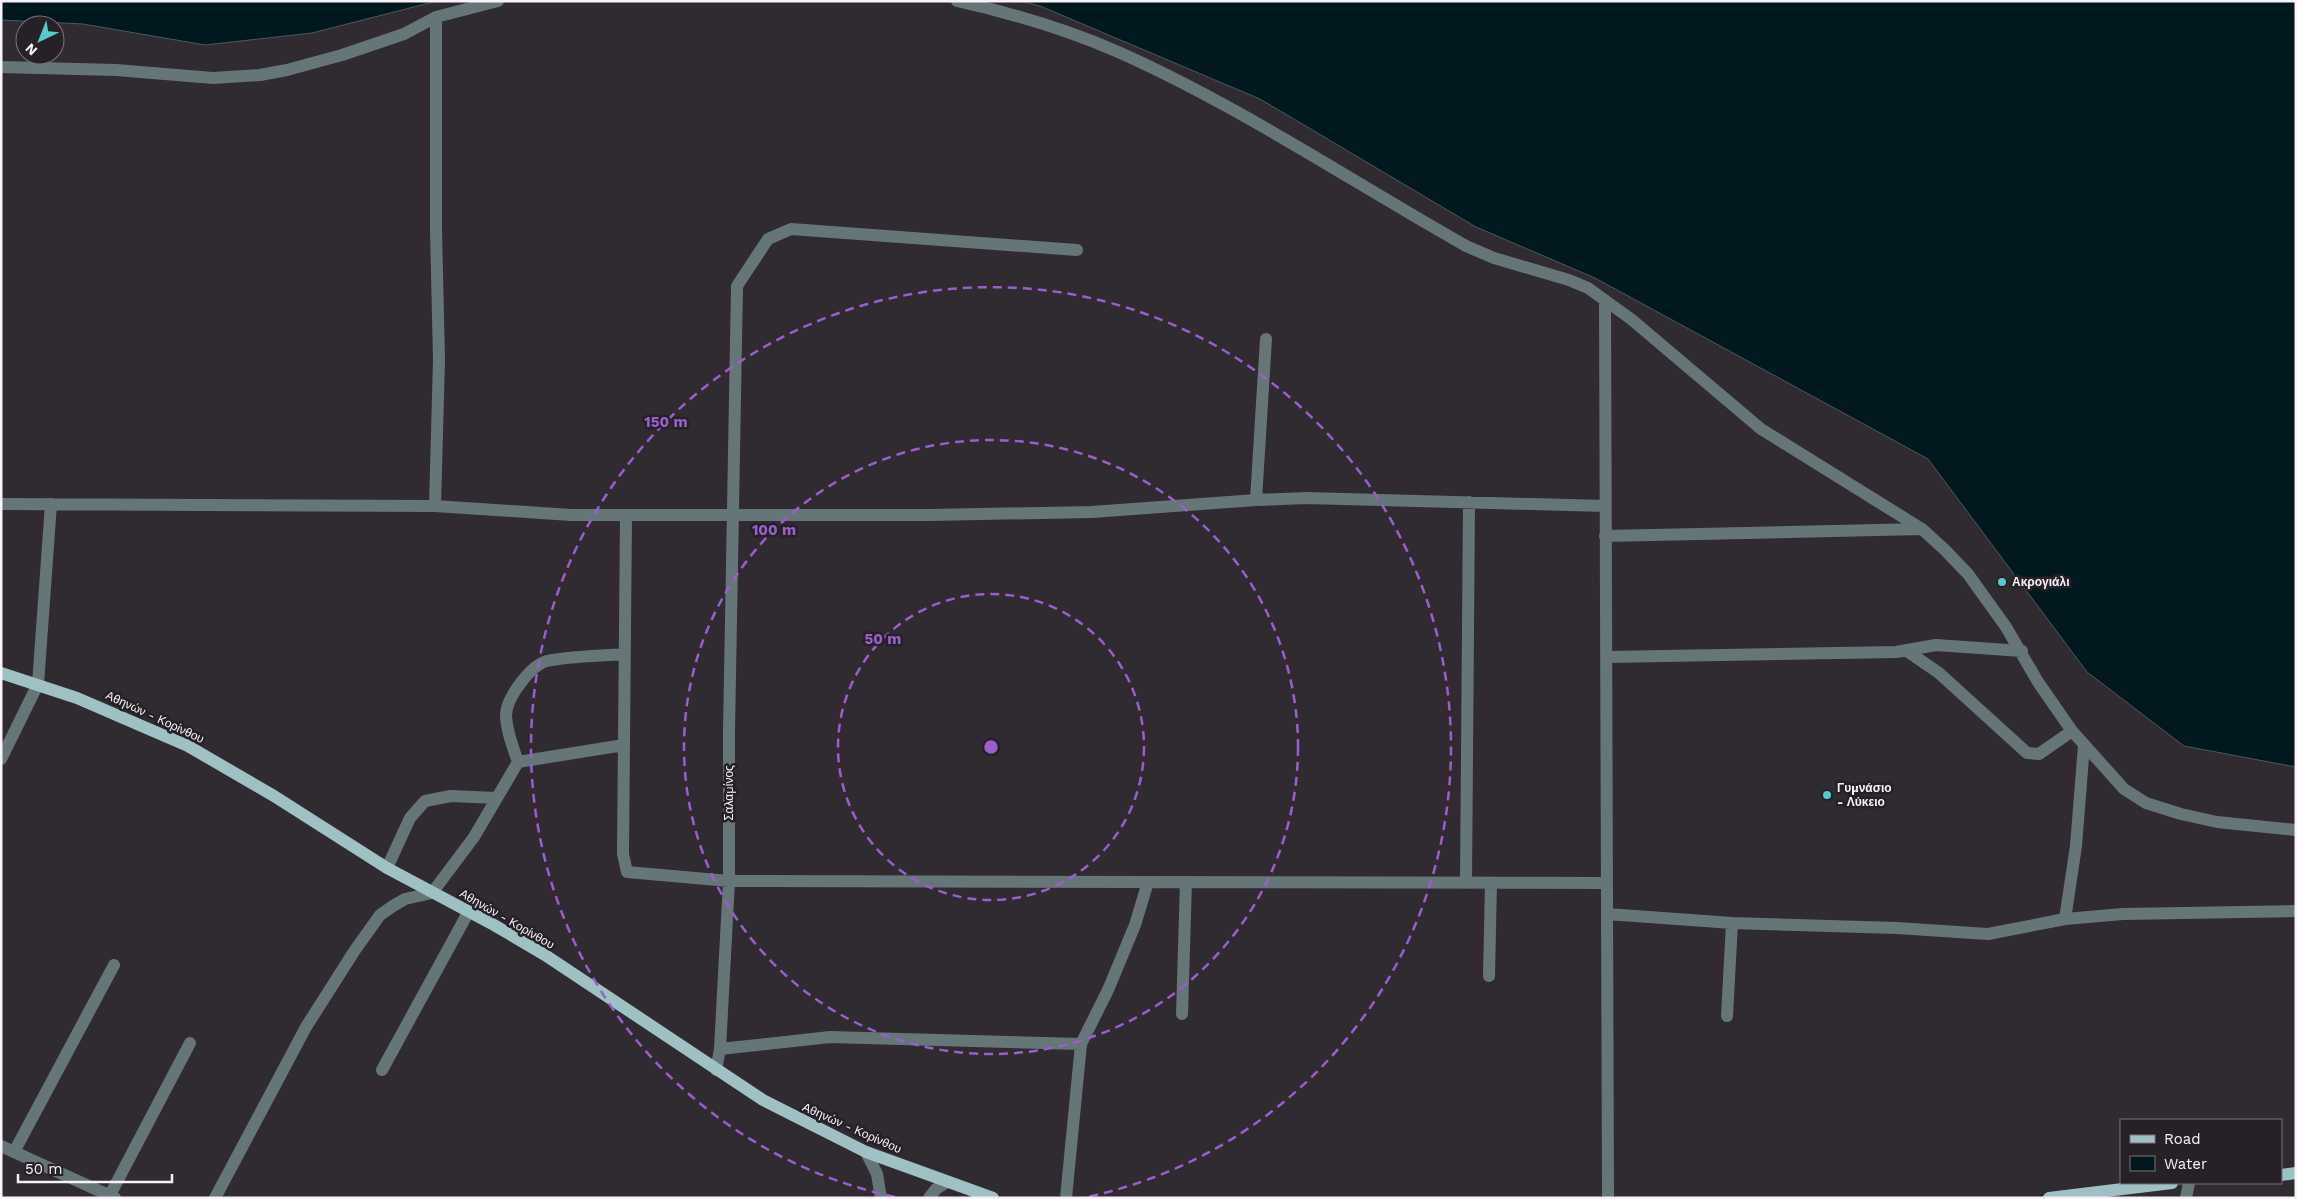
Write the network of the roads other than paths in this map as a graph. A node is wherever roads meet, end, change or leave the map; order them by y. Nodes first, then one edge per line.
1 (498, 1) edge
2 (957, 1) edge
3 (436, 17) junction
4 (1, 67) edge
5 (1077, 250) dead end
6 (1605, 300) junction
7 (1266, 340) dead end
8 (1256, 500) junction
9 (1468, 502) junction
10 (1, 504) edge
11 (50, 504) junction
12 (434, 506) junction
13 (1605, 506) junction
14 (733, 515) junction
15 (626, 516) junction
16 (1922, 529) junction
17 (1606, 536) junction
18 (1907, 651) junction
19 (2022, 651) junction
20 (624, 654) junction
21 (1606, 656) junction
22 (1, 674) edge
23 (38, 684) junction
24 (2072, 731) junction
25 (624, 745) junction
26 (2084, 745) junction
27 (1, 759) edge
28 (518, 762) junction
29 (496, 798) junction
30 (2296, 830) edge
31 (387, 868) junction
32 (730, 881) junction
33 (1148, 882) junction
34 (1186, 882) junction
35 (1466, 883) junction
36 (1491, 883) junction
37 (1607, 883) junction
38 (432, 893) junction
39 (469, 911) junction
40 (2296, 911) edge
41 (1607, 914) junction
42 (2065, 919) junction
43 (1732, 923) junction
44 (114, 965) dead end
45 (1489, 976) dead end
46 (1182, 1014) dead end
47 (1727, 1016) dead end
48 (190, 1043) dead end
49 (1081, 1044) junction
50 (720, 1049) junction
51 (382, 1070) dead end
52 (716, 1070) junction
53 (1, 1146) edge
54 (14, 1152) junction
55 (866, 1152) junction
56 (2296, 1173) edge
57 (2282, 1175) edge
58 (947, 1182) junction
59 (2164, 1184) edge
60 (2189, 1184) edge
61 (112, 1196) edge
62 (215, 1198) edge
63 (881, 1198) edge
64 (928, 1198) edge
65 (993, 1198) edge
66 (1066, 1198) edge
67 (1608, 1198) edge
68 (2049, 1198) edge
69 (2186, 1198) edge

1 - 3 street
2 - 6 street
3 - 4 street
3 - 12 street
5 - 14 street, Σαλαμίνος
6 - 13 street
6 - 16 street
7 - 8 street
8 - 9 street
8 - 14 street
9 - 13 street
9 - 35 street
10 - 11 street
11 - 12 street
11 - 23 street
12 - 15 street
13 - 17 street
14 - 15 street
14 - 32 street, Σαλαμίνος
15 - 20 street
16 - 17 street
16 - 19 street
17 - 21 street
18 - 19 street
18 - 21 street
18 - 24 street
19 - 24 street
20 - 25 street
20 - 28 street
21 - 37 street
22 - 23 main road, Αθηνών - Κορίνθου
23 - 27 street
23 - 31 main road, Αθηνών - Κορίνθου
24 - 26 street
25 - 28 street
25 - 32 street
26 - 30 street
26 - 42 street
28 - 29 street
29 - 31 street
29 - 38 street
31 - 38 main road, Αθηνών - Κορίνθου
32 - 33 street
32 - 50 street, Σαλαμίνος
33 - 34 street
33 - 49 street
34 - 35 street
34 - 46 street
35 - 36 street
36 - 37 street
36 - 45 street
37 - 41 street
38 - 39 main road, Αθηνών - Κορίνθου
38 - 62 street
39 - 51 street
39 - 52 main road, Αθηνών - Κορίνθου
40 - 42 street
41 - 43 street
41 - 67 street
42 - 43 street
43 - 47 street
44 - 54 street
48 - 61 street
49 - 50 street
49 - 66 street
50 - 52 street, Σαλαμίνος
52 - 55 main road, Αθηνών - Κορίνθου
53 - 54 street
54 - 61 street
55 - 58 main road, Αθηνών - Κορίνθου
55 - 63 street
56 - 57 main road
58 - 64 street
58 - 65 main road, Αθηνών - Κορίνθου
59 - 68 main road
60 - 69 street

